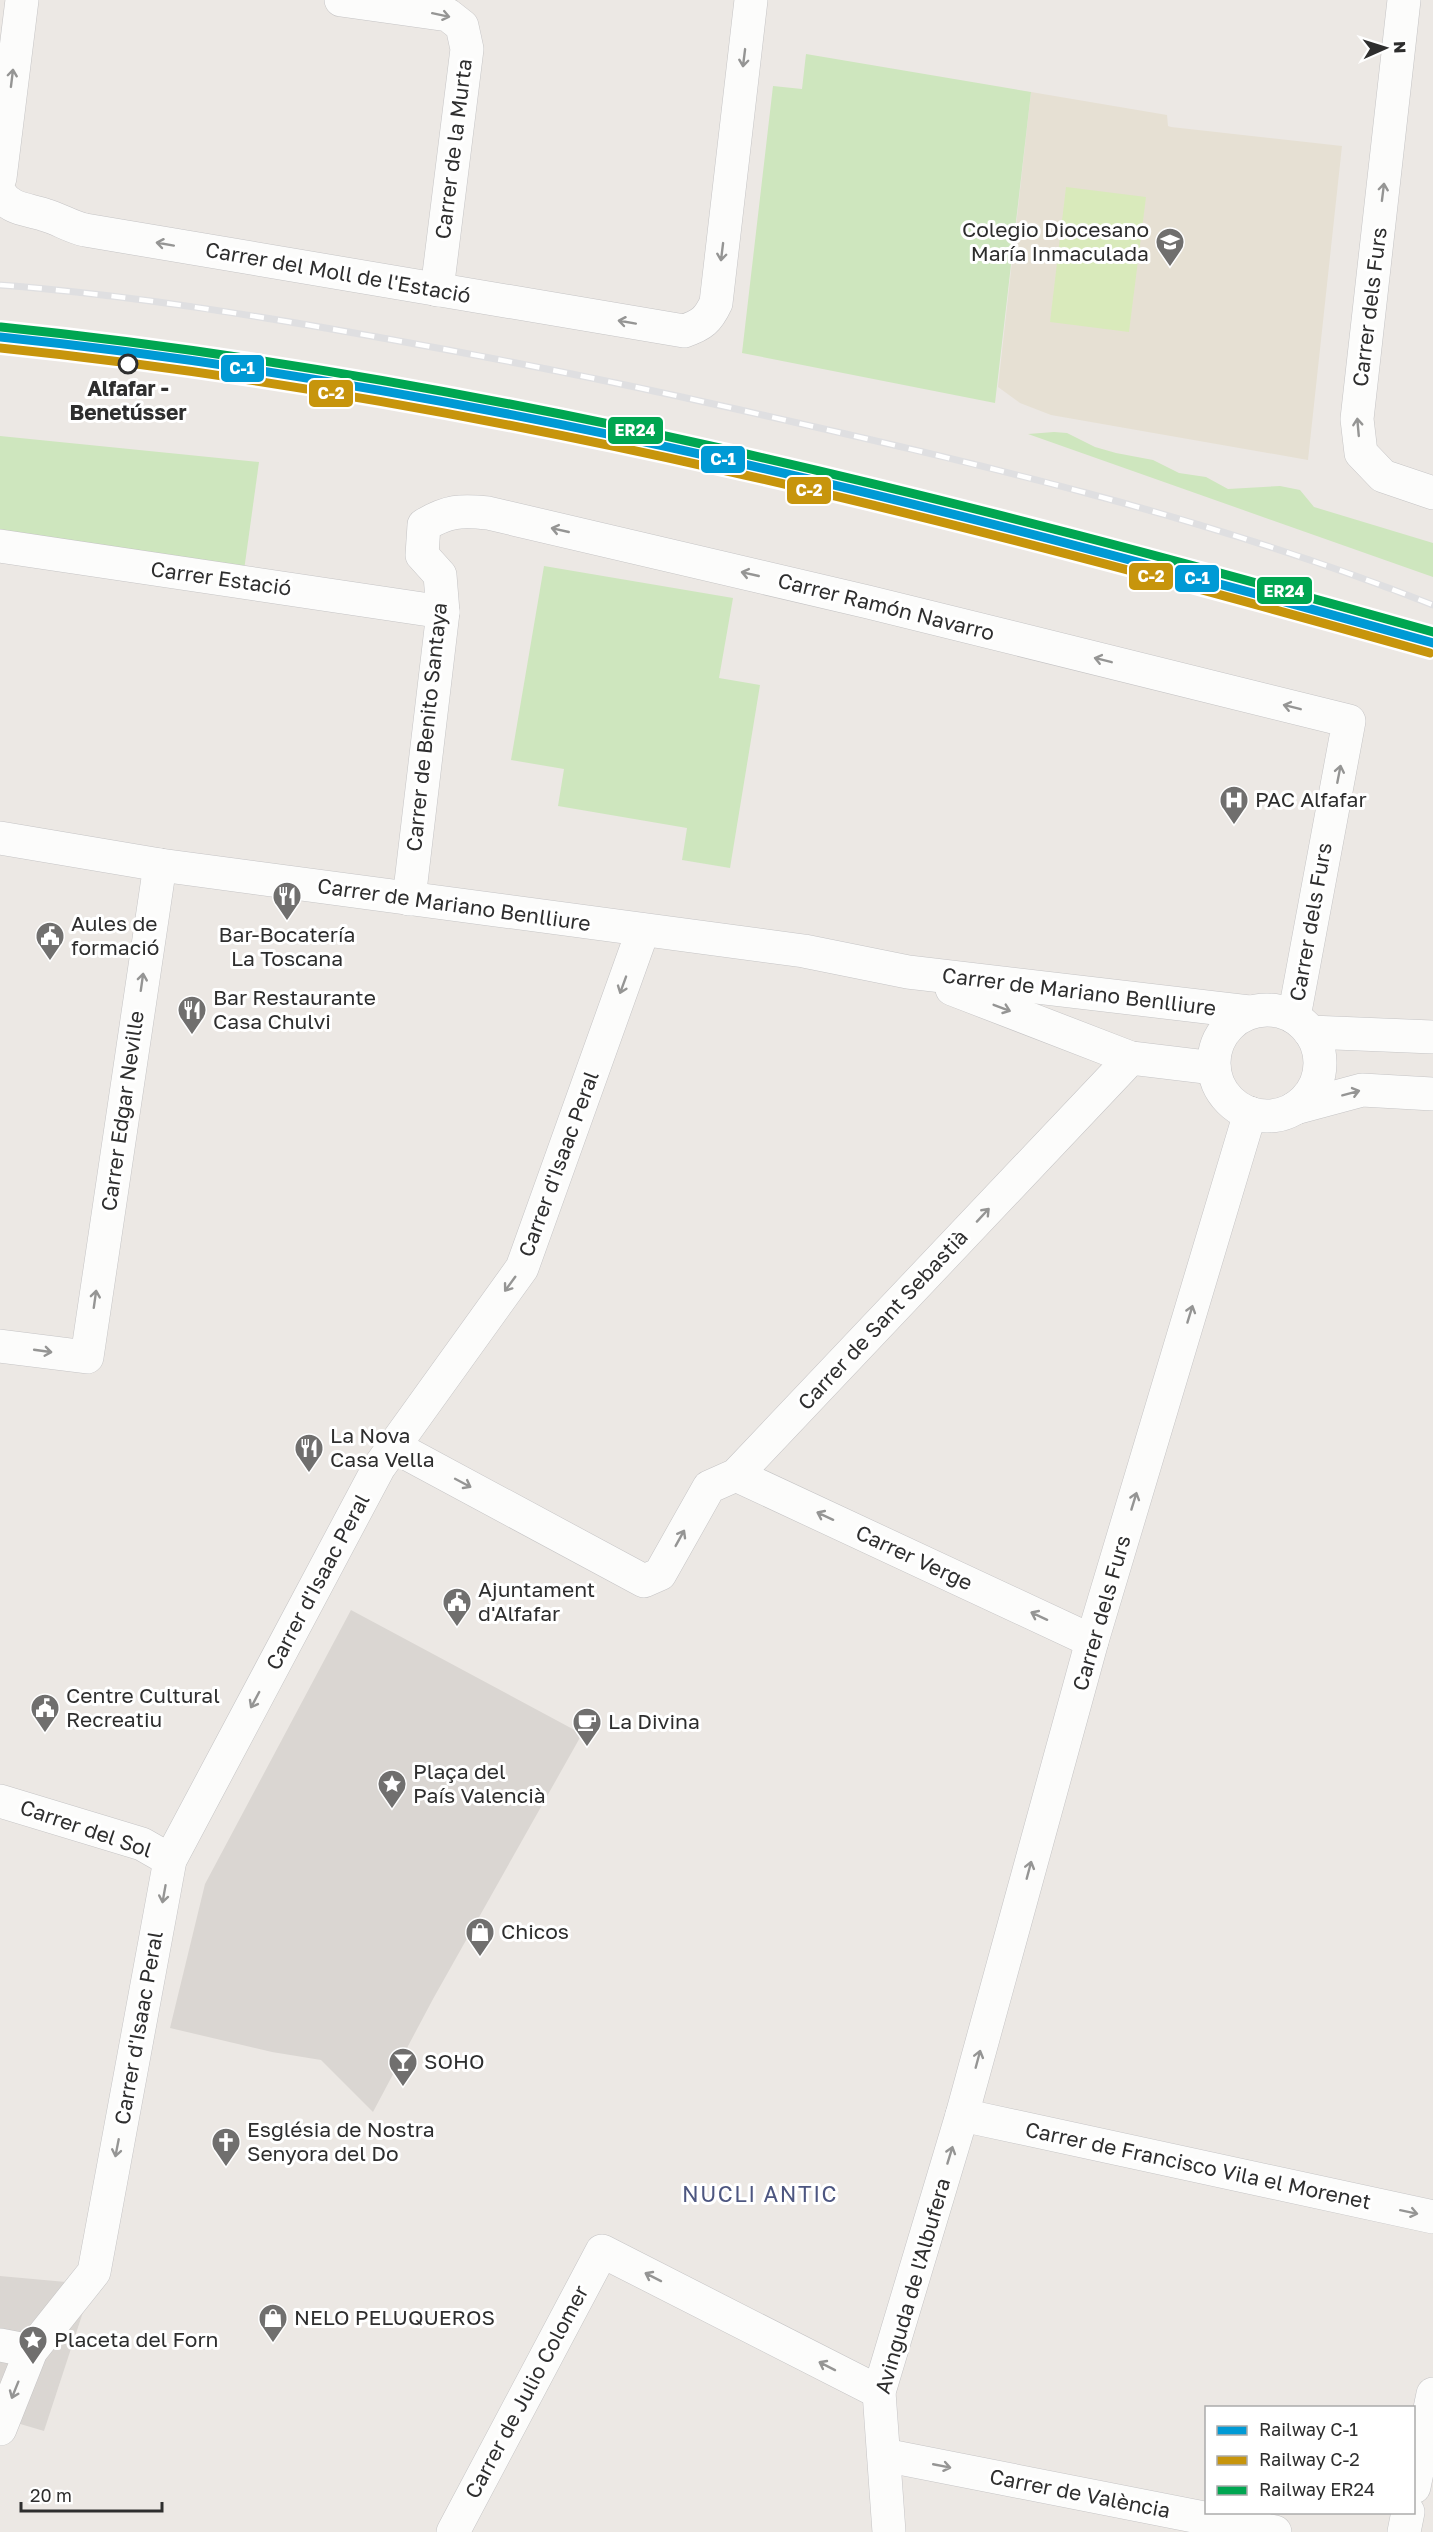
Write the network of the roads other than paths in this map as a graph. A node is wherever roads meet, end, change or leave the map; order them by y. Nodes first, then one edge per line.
1 (22, 0) edge
2 (341, 0) edge
3 (751, 0) edge
4 (1404, 0) edge
5 (0, 178) edge
6 (0, 193) edge
7 (437, 290) junction
8 (1433, 493) edge
9 (424, 525) joint
10 (0, 546) edge
11 (443, 612) junction
12 (1349, 721) joint
13 (0, 838) edge
14 (160, 865) junction
15 (409, 899) junction
16 (643, 930) junction
17 (908, 972) junction
18 (1249, 1012) junction
19 (1302, 1024) junction
20 (1433, 1037) edge
21 (1131, 1058) junction
22 (1214, 1068) junction
23 (1433, 1094) edge
24 (1295, 1108) junction
25 (1250, 1113) junction
26 (0, 1346) edge
27 (393, 1446) junction
28 (736, 1475) junction
29 (1092, 1641) junction
30 (0, 1801) edge
31 (170, 1860) junction
32 (962, 2115) junction
33 (1433, 2217) edge
34 (15, 2348) edge
35 (879, 2392) junction
36 (1433, 2394) edge
37 (2, 2424) edge
38 (884, 2455) junction
39 (1415, 2478) edge
40 (1408, 2514) edge
41 (453, 2532) edge
42 (889, 2532) edge
43 (1275, 2532) edge
44 (1404, 2532) edge

5 -> 1 street
2 -> 7 street, Carrer de la Murta
3 -> 7 street, Carrer del Moll de l'Estació
8 -> 4 street, Carrer dels Furs
7 -> 6 street, Carrer del Moll de l'Estació
9 - 11 street, Carrer de Benito Santaya
12 -> 9 street, Carrer Ramón Navarro
10 - 11 street, Carrer Estació
11 - 15 street, Carrer de Benito Santaya
19 -> 12 street, Carrer dels Furs
13 - 14 street, Carrer de Mariano Benlliure
14 - 15 street, Carrer de Mariano Benlliure
26 -> 14 street, Carrer Edgar Neville
15 - 16 street, Carrer de Mariano Benlliure
16 - 17 street, Carrer de Mariano Benlliure
16 -> 27 street, Carrer d'Isaac Peral
17 - 18 street, Carrer de Mariano Benlliure
17 -> 21 street, Carrer de Mariano Benlliure
18 - 19 street
18 - 22 street
19 - 20 street
19 - 24 street
21 - 22 street, Carrer de Mariano Benlliure
28 -> 21 street, Carrer de Sant Sebastià
22 - 25 street
24 -> 23 street
24 - 25 street
29 -> 25 street, Carrer dels Furs
27 -> 28 street, Carrer de Sant Sebastià
27 -> 31 street, Carrer d'Isaac Peral
29 -> 28 street, Carrer Verge
32 -> 29 street, Carrer dels Furs
30 - 31 street, Carrer del Sol
31 -> 34 street, Carrer d'Isaac Peral
32 -> 33 street, Carrer de Francisco Vila el Morenet
35 -> 32 street, Avinguda de l'Albufera
34 -> 37 street
35 - 38 street, Avinguda de l'Albufera
35 -> 41 street, Carrer de Julio Colomer
36 - 39 street
38 - 42 street, Avinguda de l'Albufera
38 -> 43 street, Carrer de València
40 - 44 street

